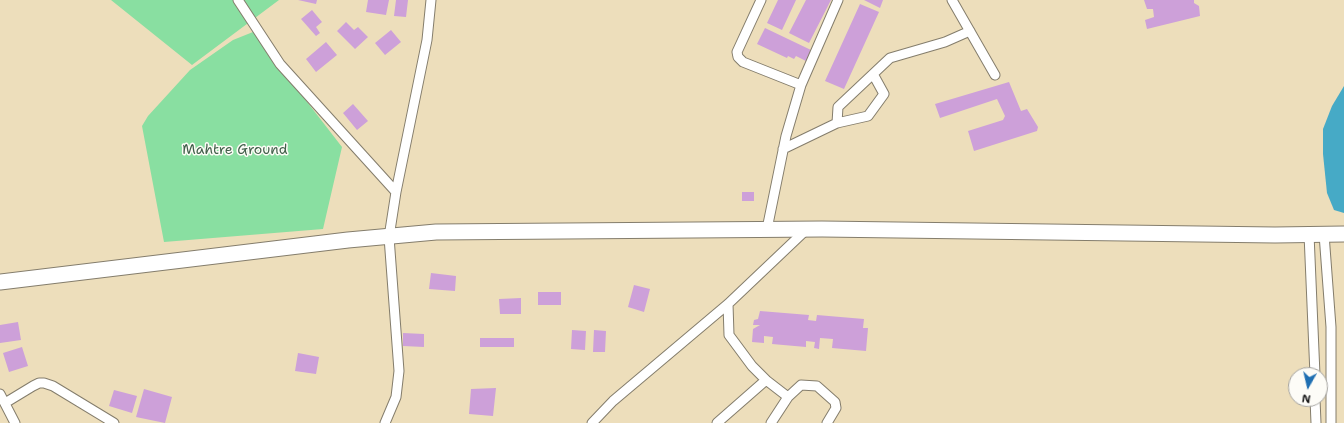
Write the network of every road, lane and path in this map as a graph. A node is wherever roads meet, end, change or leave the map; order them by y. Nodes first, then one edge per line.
1 (238, 0) edge
2 (431, 0) edge
3 (761, 0) edge
4 (838, 0) edge
5 (952, 0) edge
6 (970, 31) junction
7 (873, 74) junction
8 (995, 74) dead end
9 (801, 85) junction
10 (837, 123) junction
11 (783, 149) junction
12 (396, 192) junction
13 (767, 229) junction
14 (806, 229) junction
15 (1309, 234) junction
16 (1324, 234) junction
17 (1344, 234) edge
18 (389, 237) junction
19 (1327, 276) junction
20 (1312, 277) junction
21 (0, 282) edge
22 (728, 304) junction
23 (1315, 367) edge
24 (766, 380) junction
25 (0, 394) edge
26 (788, 397) junction
27 (5, 403) junction
28 (1315, 407) edge
29 (16, 423) edge
30 (114, 423) edge
31 (385, 423) edge
32 (592, 423) edge
33 (717, 423) edge
34 (771, 423) edge
35 (827, 423) edge
36 (1316, 423) edge
37 (1331, 423) edge

1 - 12 street
2 - 12 street
3 - 9 street
4 - 9 street
5 - 6 street
6 - 7 street
6 - 8 street
7 - 10 street
7 - 10 street
9 - 11 street
10 - 11 street
11 - 13 street
12 - 18 street
13 - 14 main road
13 - 18 main road
14 - 15 main road
14 - 22 street
15 - 16 main road
15 - 20 street
16 - 17 main road
16 - 19 street
18 - 21 main road
18 - 31 street
19 - 20 street
19 - 37 street
20 - 23 street
22 - 24 street
22 - 32 street
24 - 26 street
24 - 33 street
25 - 27 street
26 - 34 street
26 - 35 street
27 - 29 street
27 - 30 street
28 - 36 street

